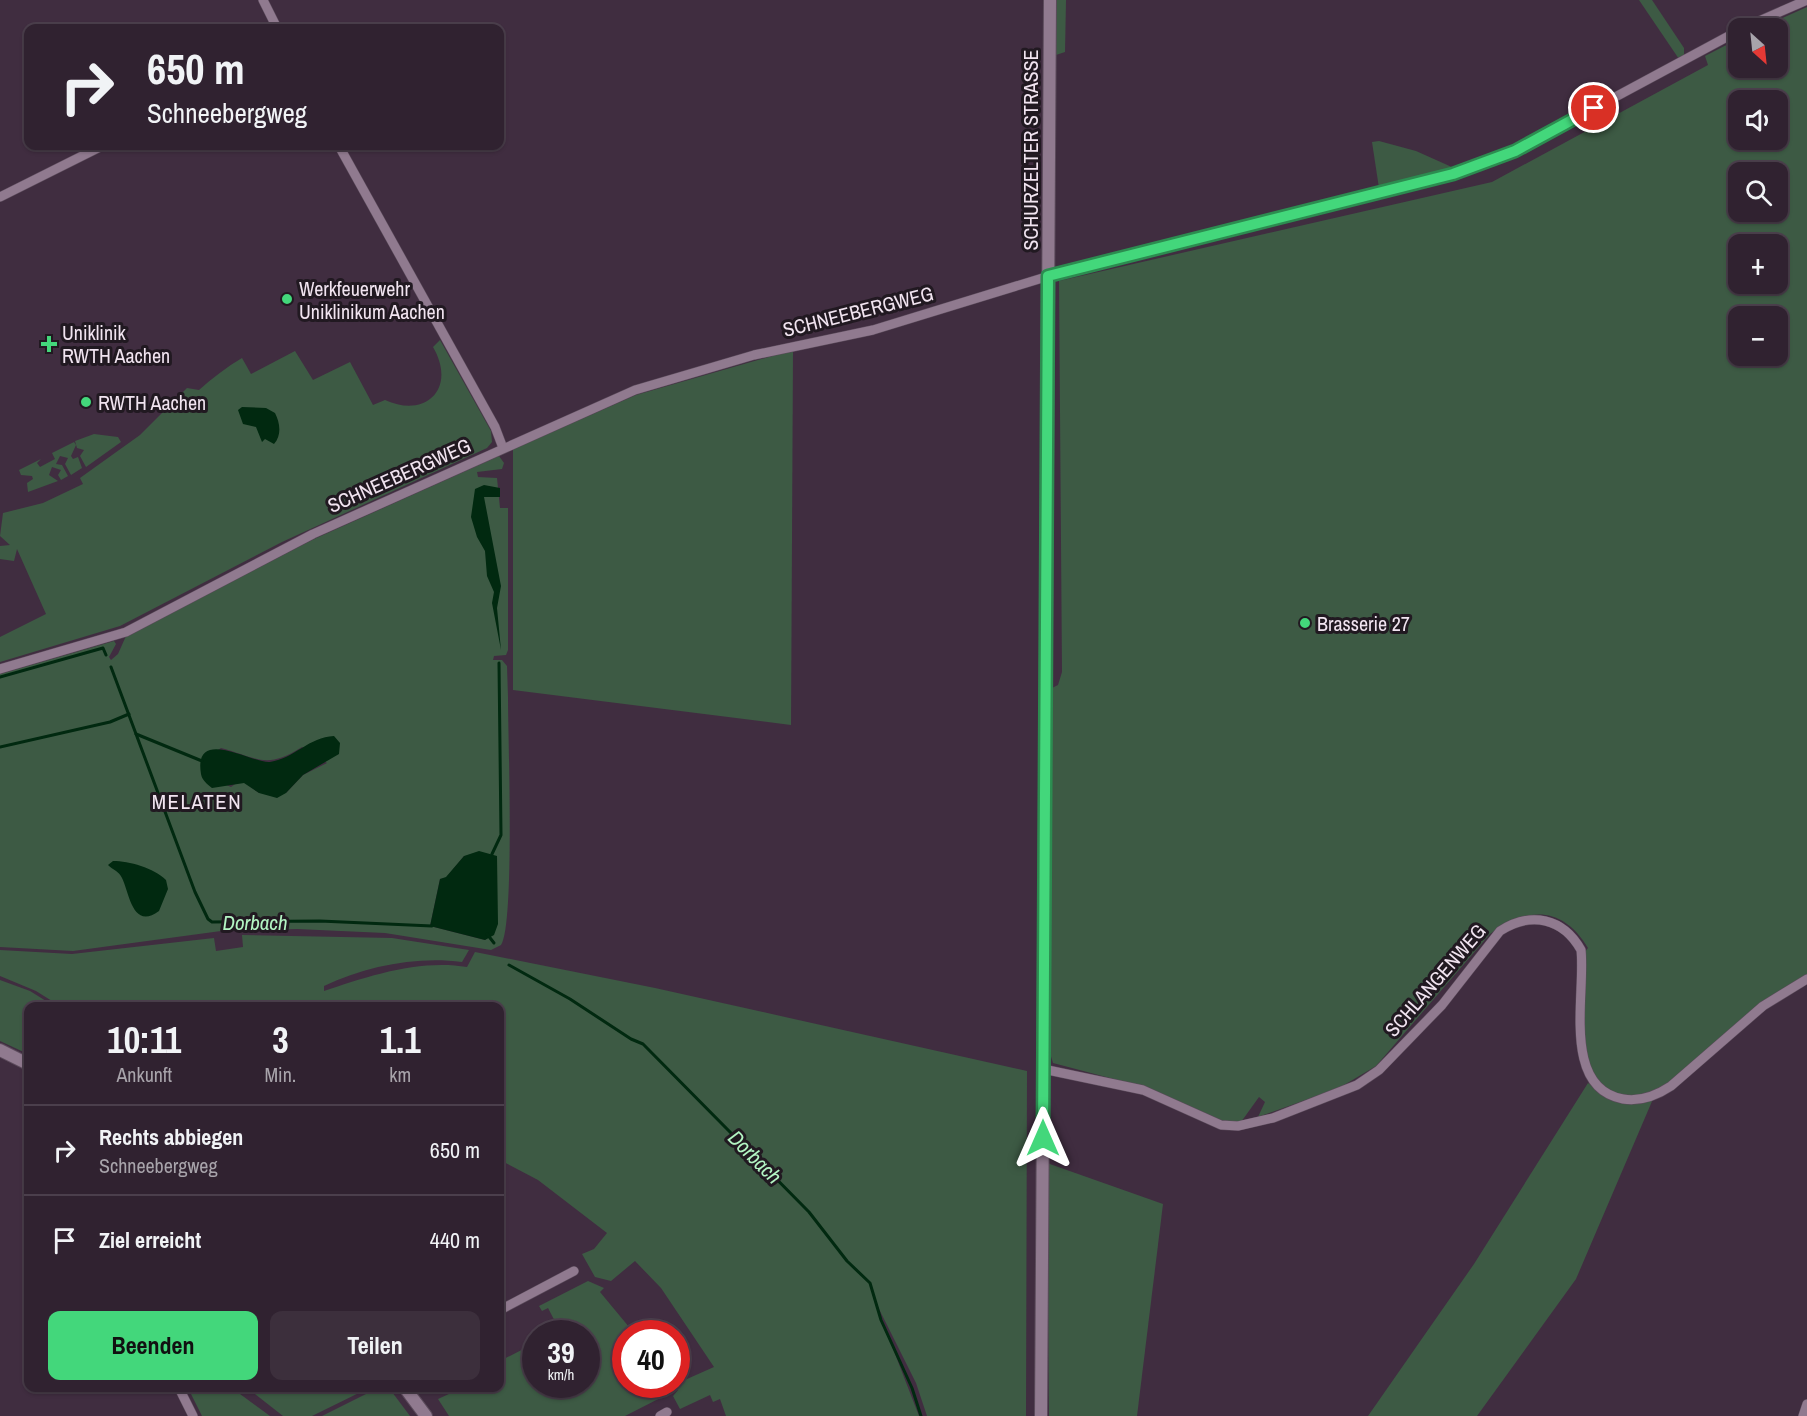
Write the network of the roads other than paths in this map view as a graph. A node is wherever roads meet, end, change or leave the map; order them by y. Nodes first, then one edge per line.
1 (262, 0) edge
2 (1050, 0) edge
3 (1807, 0) edge
4 (1766, 18) edge
5 (275, 24) edge
6 (1728, 36) edge
7 (94, 150) edge
8 (341, 150) edge
9 (0, 197) edge
10 (1048, 276) junction
11 (504, 448) junction
12 (0, 669) edge
13 (1807, 980) edge
14 (0, 1050) edge
15 (0, 1059) edge
16 (24, 1062) edge
17 (1043, 1069) junction
18 (24, 1070) edge
19 (574, 1271) dead end
20 (504, 1308) edge
21 (181, 1392) edge
22 (408, 1392) edge
23 (1807, 1404) edge
24 (193, 1416) edge
25 (426, 1416) edge
26 (1041, 1416) edge
27 (1803, 1416) edge

1 - 5 street
2 - 10 street, SCHURZELTER STRASSE
3 - 4 street
6 - 10 street, SCHNEEBERGWEG
7 - 9 street
8 - 11 street
10 - 11 street, SCHNEEBERGWEG
10 - 17 street, SCHURZELTER STRASSE
11 - 12 street, SCHNEEBERGWEG
13 - 17 street, SCHLANGENWEG
14 - 16 street
15 - 18 street
17 - 26 street, SCHURZELTER STRASSE
19 - 20 street
21 - 24 street
22 - 25 street
23 - 27 street

